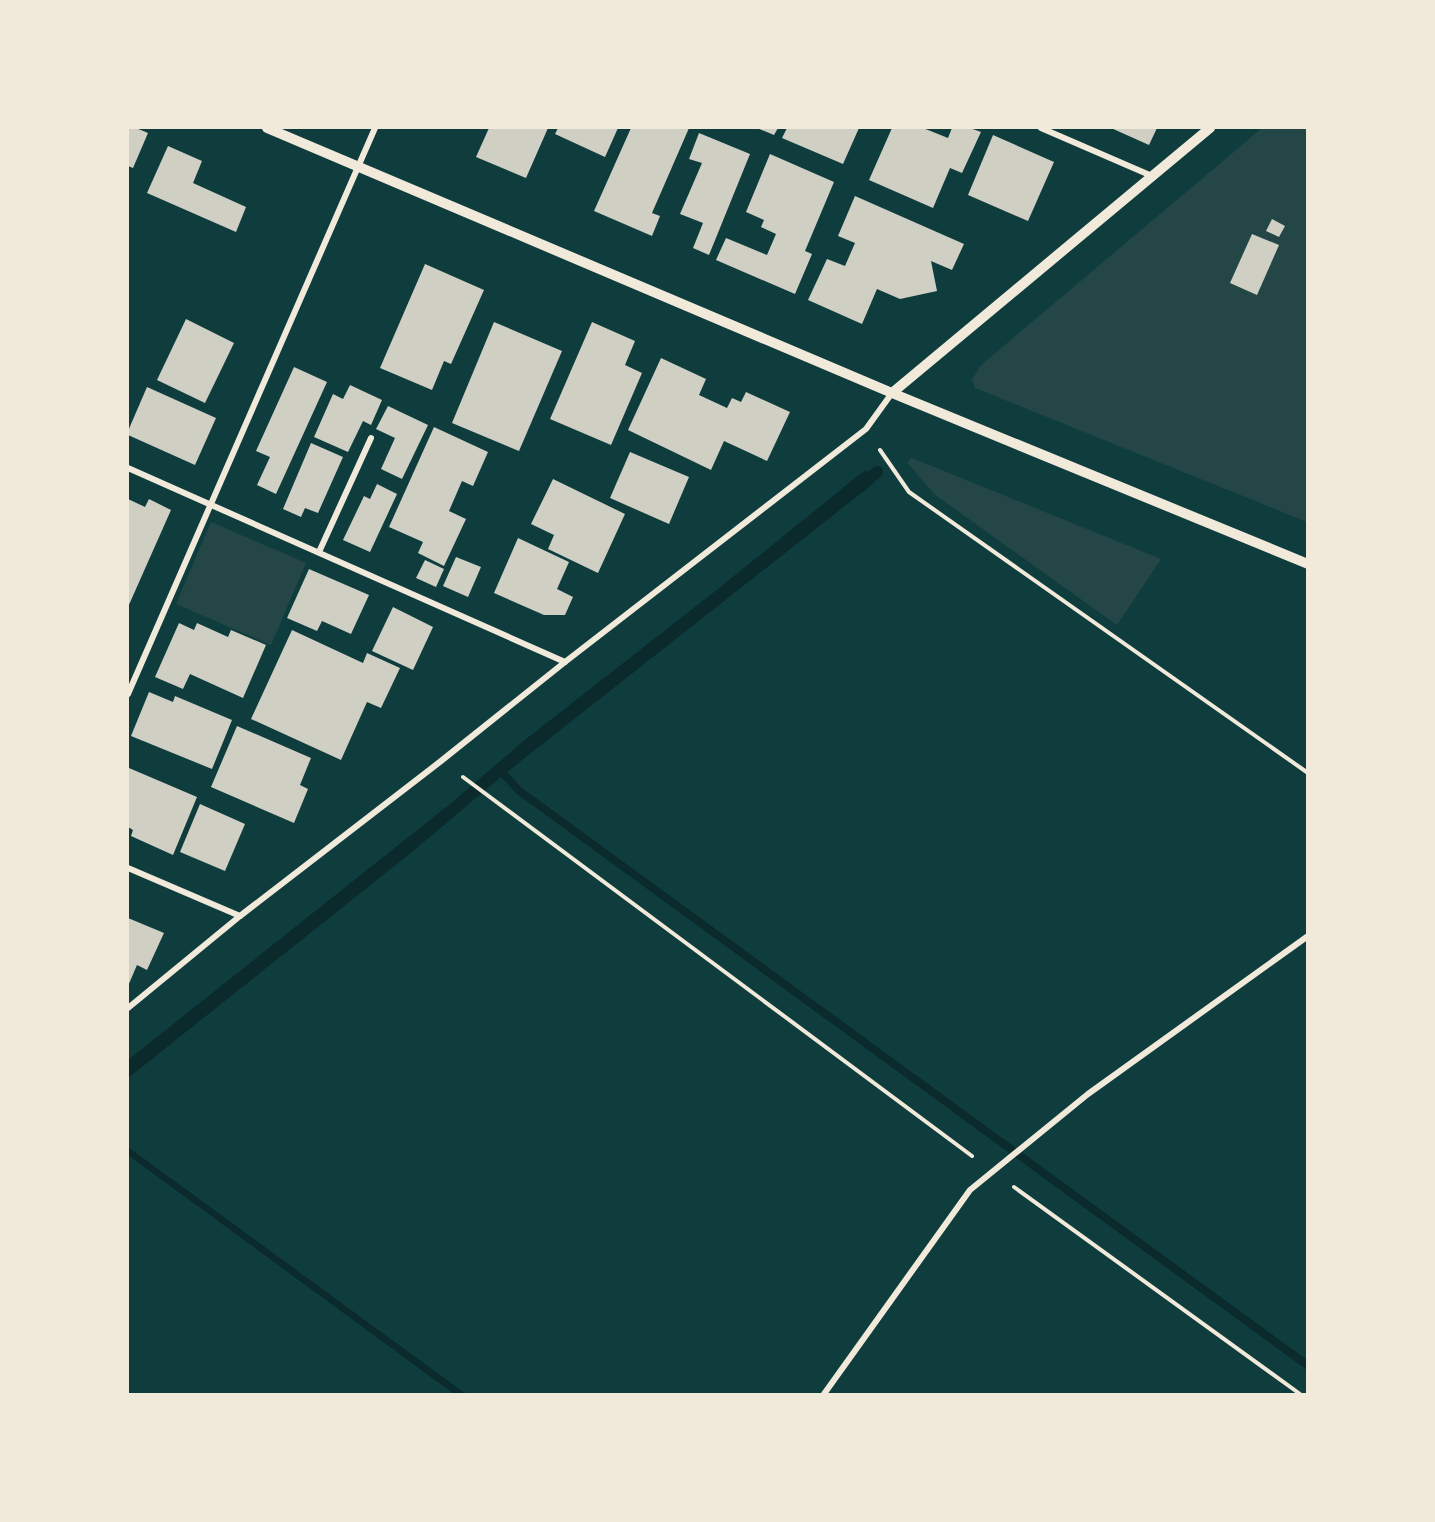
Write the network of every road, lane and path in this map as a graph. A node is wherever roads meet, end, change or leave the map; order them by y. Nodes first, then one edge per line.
1 (267, 128) edge
2 (375, 128) edge
3 (1041, 128) edge
4 (1210, 128) edge
5 (359, 167) junction
6 (1152, 176) junction
7 (892, 393) junction
8 (866, 429) junction
9 (371, 438) dead end
10 (128, 468) edge
11 (210, 505) junction
12 (319, 552) junction
13 (1308, 564) edge
14 (565, 662) junction
15 (128, 694) edge
16 (441, 761) junction
17 (1308, 773) edge
18 (128, 868) edge
19 (240, 916) junction
20 (1308, 936) edge
21 (128, 1008) edge
22 (993, 1171) junction
23 (824, 1395) edge
24 (1300, 1395) edge

1 - 5 street
2 - 5 street
3 - 6 street
4 - 6 street
5 - 7 street
5 - 11 street
6 - 7 street
7 - 8 street
7 - 13 street
8 - 14 street
8 - 17 path
9 - 12 street
10 - 11 street
11 - 12 street
11 - 15 street
12 - 14 street
14 - 16 street
16 - 19 street
16 - 22 path
18 - 19 street
19 - 21 street
20 - 22 street
22 - 23 street
22 - 24 path

